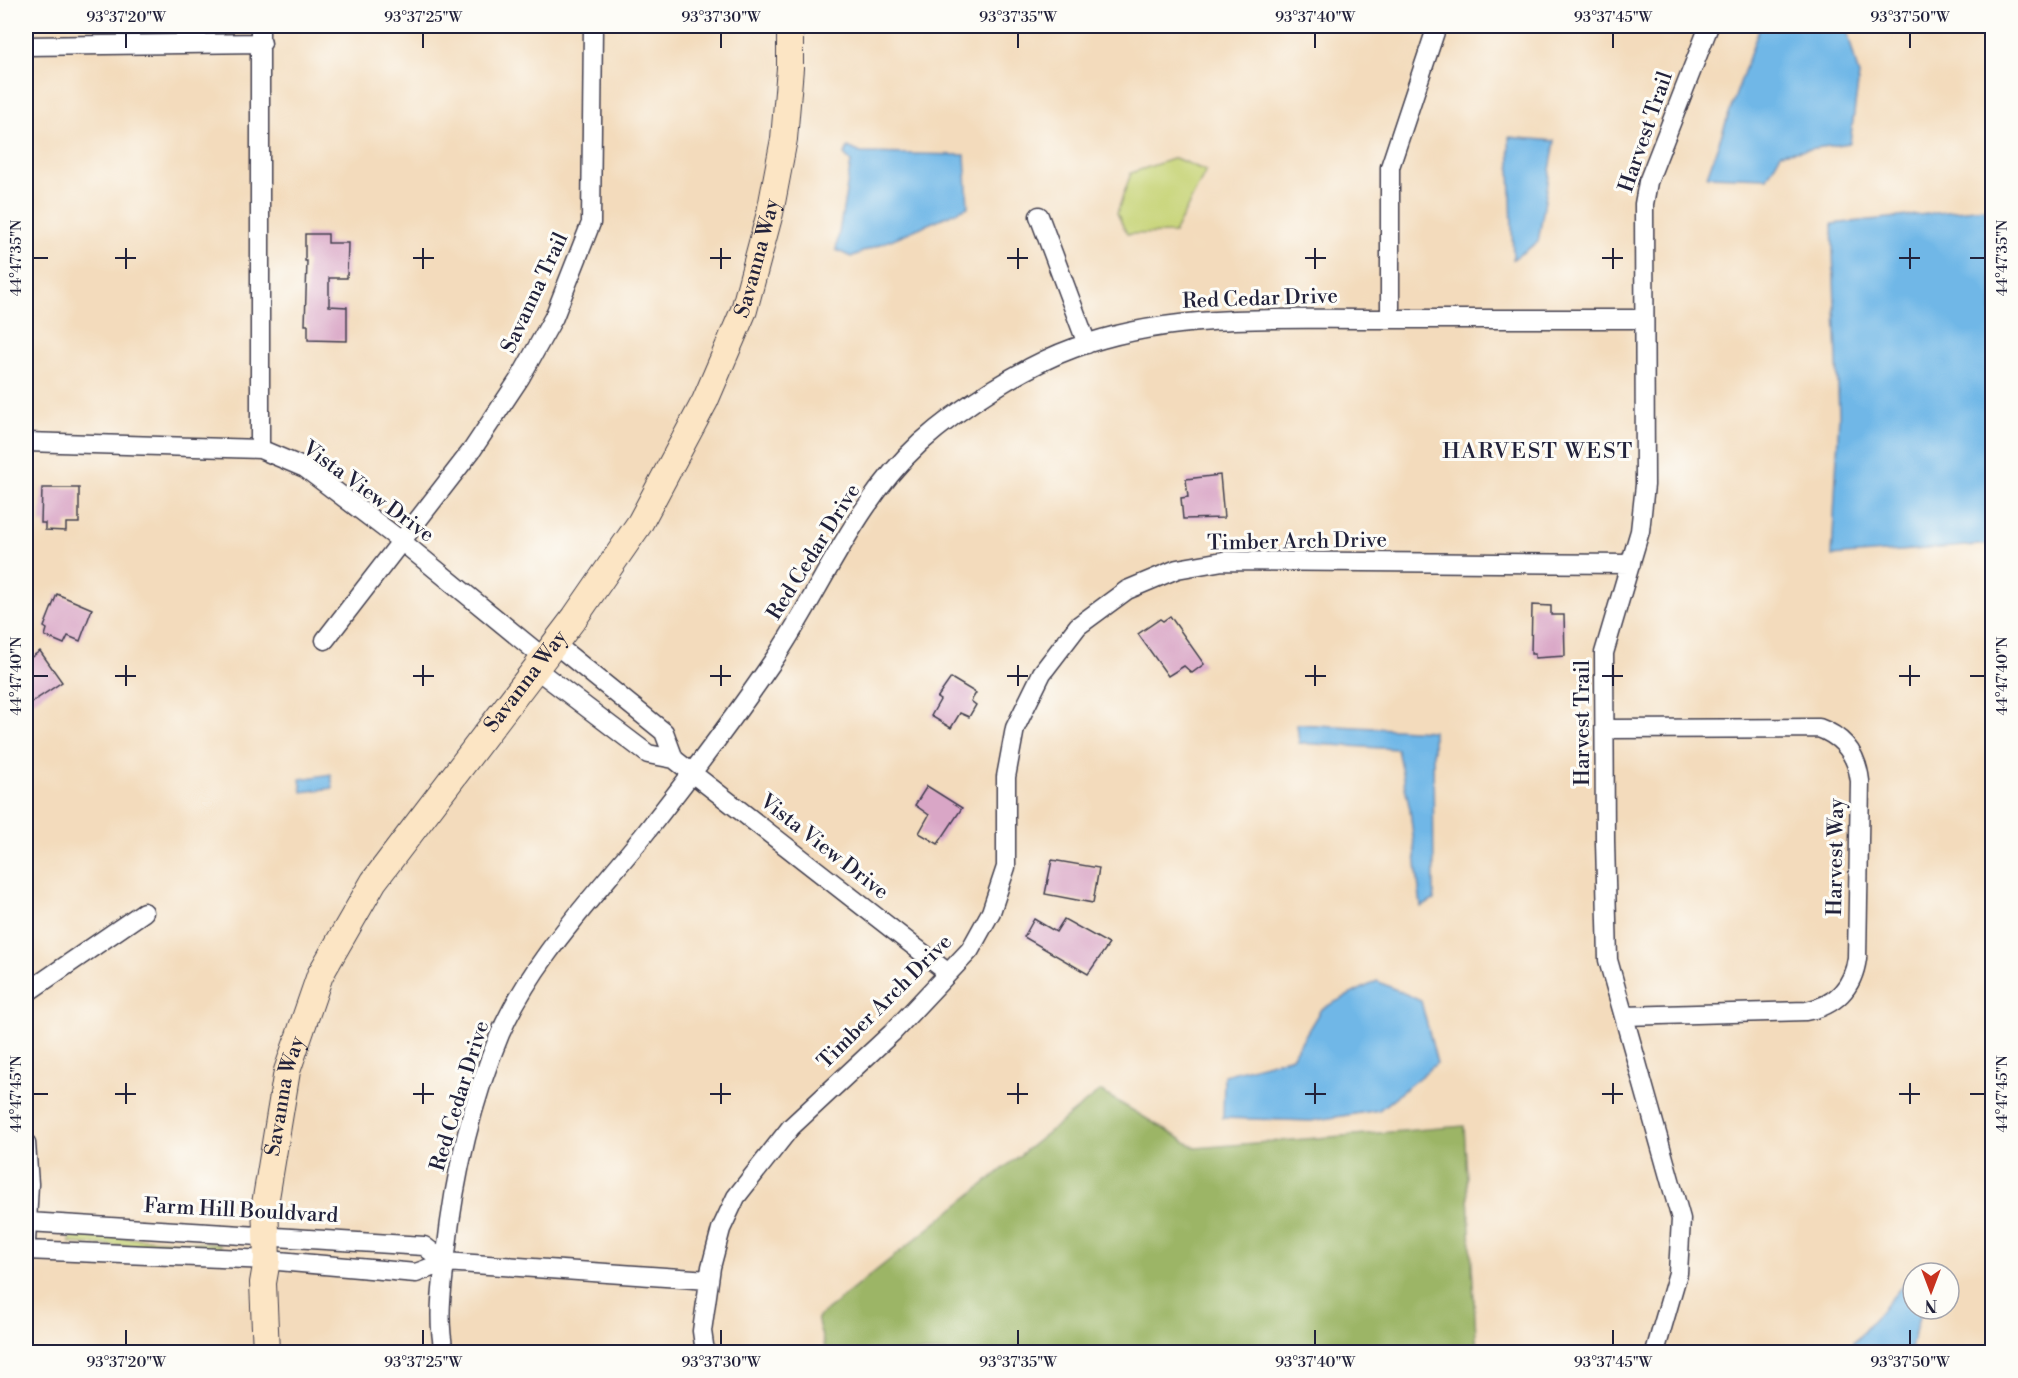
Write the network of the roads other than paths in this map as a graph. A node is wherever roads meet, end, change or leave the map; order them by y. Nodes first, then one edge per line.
1 (593, 26) edge
2 (790, 26) edge
3 (1437, 26) edge
4 (1709, 26) edge
5 (261, 34) edge
6 (26, 46) edge
7 (1039, 216) dead end
8 (1390, 319) junction
9 (1642, 319) junction
10 (1087, 344) junction
11 (26, 442) edge
12 (260, 448) junction
13 (400, 540) junction
14 (1631, 564) junction
15 (325, 640) dead end
16 (545, 657) junction
17 (1605, 729) junction
18 (674, 759) junction
19 (692, 773) junction
20 (144, 912) dead end
21 (947, 972) junction
22 (26, 993) edge
23 (1624, 1016) junction
24 (26, 1143) edge
25 (28, 1221) junction
26 (266, 1235) junction
27 (26, 1242) edge
28 (26, 1250) edge
29 (267, 1260) junction
30 (445, 1262) junction
31 (709, 1280) junction
32 (265, 1342) edge
33 (444, 1353) edge
34 (705, 1353) edge
35 (1655, 1353) edge

1 - 13 street, Savanna Trail
2 - 16 street, Savanna Way
3 - 8 street
4 - 9 street, Harvest Trail
5 - 6 street
5 - 12 street
7 - 10 street
8 - 9 street, Red Cedar Drive
8 - 10 street, Red Cedar Drive
9 - 14 street, Harvest Trail
10 - 19 street, Red Cedar Drive
11 - 12 street, Vista View Drive
12 - 13 street, Vista View Drive
13 - 15 street, Savanna Trail
13 - 16 street, Vista View Drive
14 - 17 street, Harvest Trail
14 - 21 street, Timber Arch Drive
16 - 18 street, Vista View Drive
16 - 18 street, Vista View Drive
16 - 26 street, Savanna Way
17 - 23 street, Harvest Trail
17 - 23 street, Harvest Way
18 - 19 street, Vista View Drive
19 - 21 street, Vista View Drive
19 - 30 street, Red Cedar Drive
20 - 22 street
21 - 31 street, Timber Arch Drive
23 - 35 street, Harvest Trail
24 - 25 street
25 - 26 street, Farm Hill Bouldvard
25 - 27 street
26 - 29 street, Savanna Way
26 - 30 street, Farm Hill Bouldvard
28 - 29 street, Farm Hill Bouldvard
29 - 30 street, Farm Hill Bouldvard
29 - 32 street, Savanna Way
30 - 31 street, Farm Hill Bouldvard
30 - 33 street, Red Cedar Drive
31 - 34 street, Timber Arch Drive

